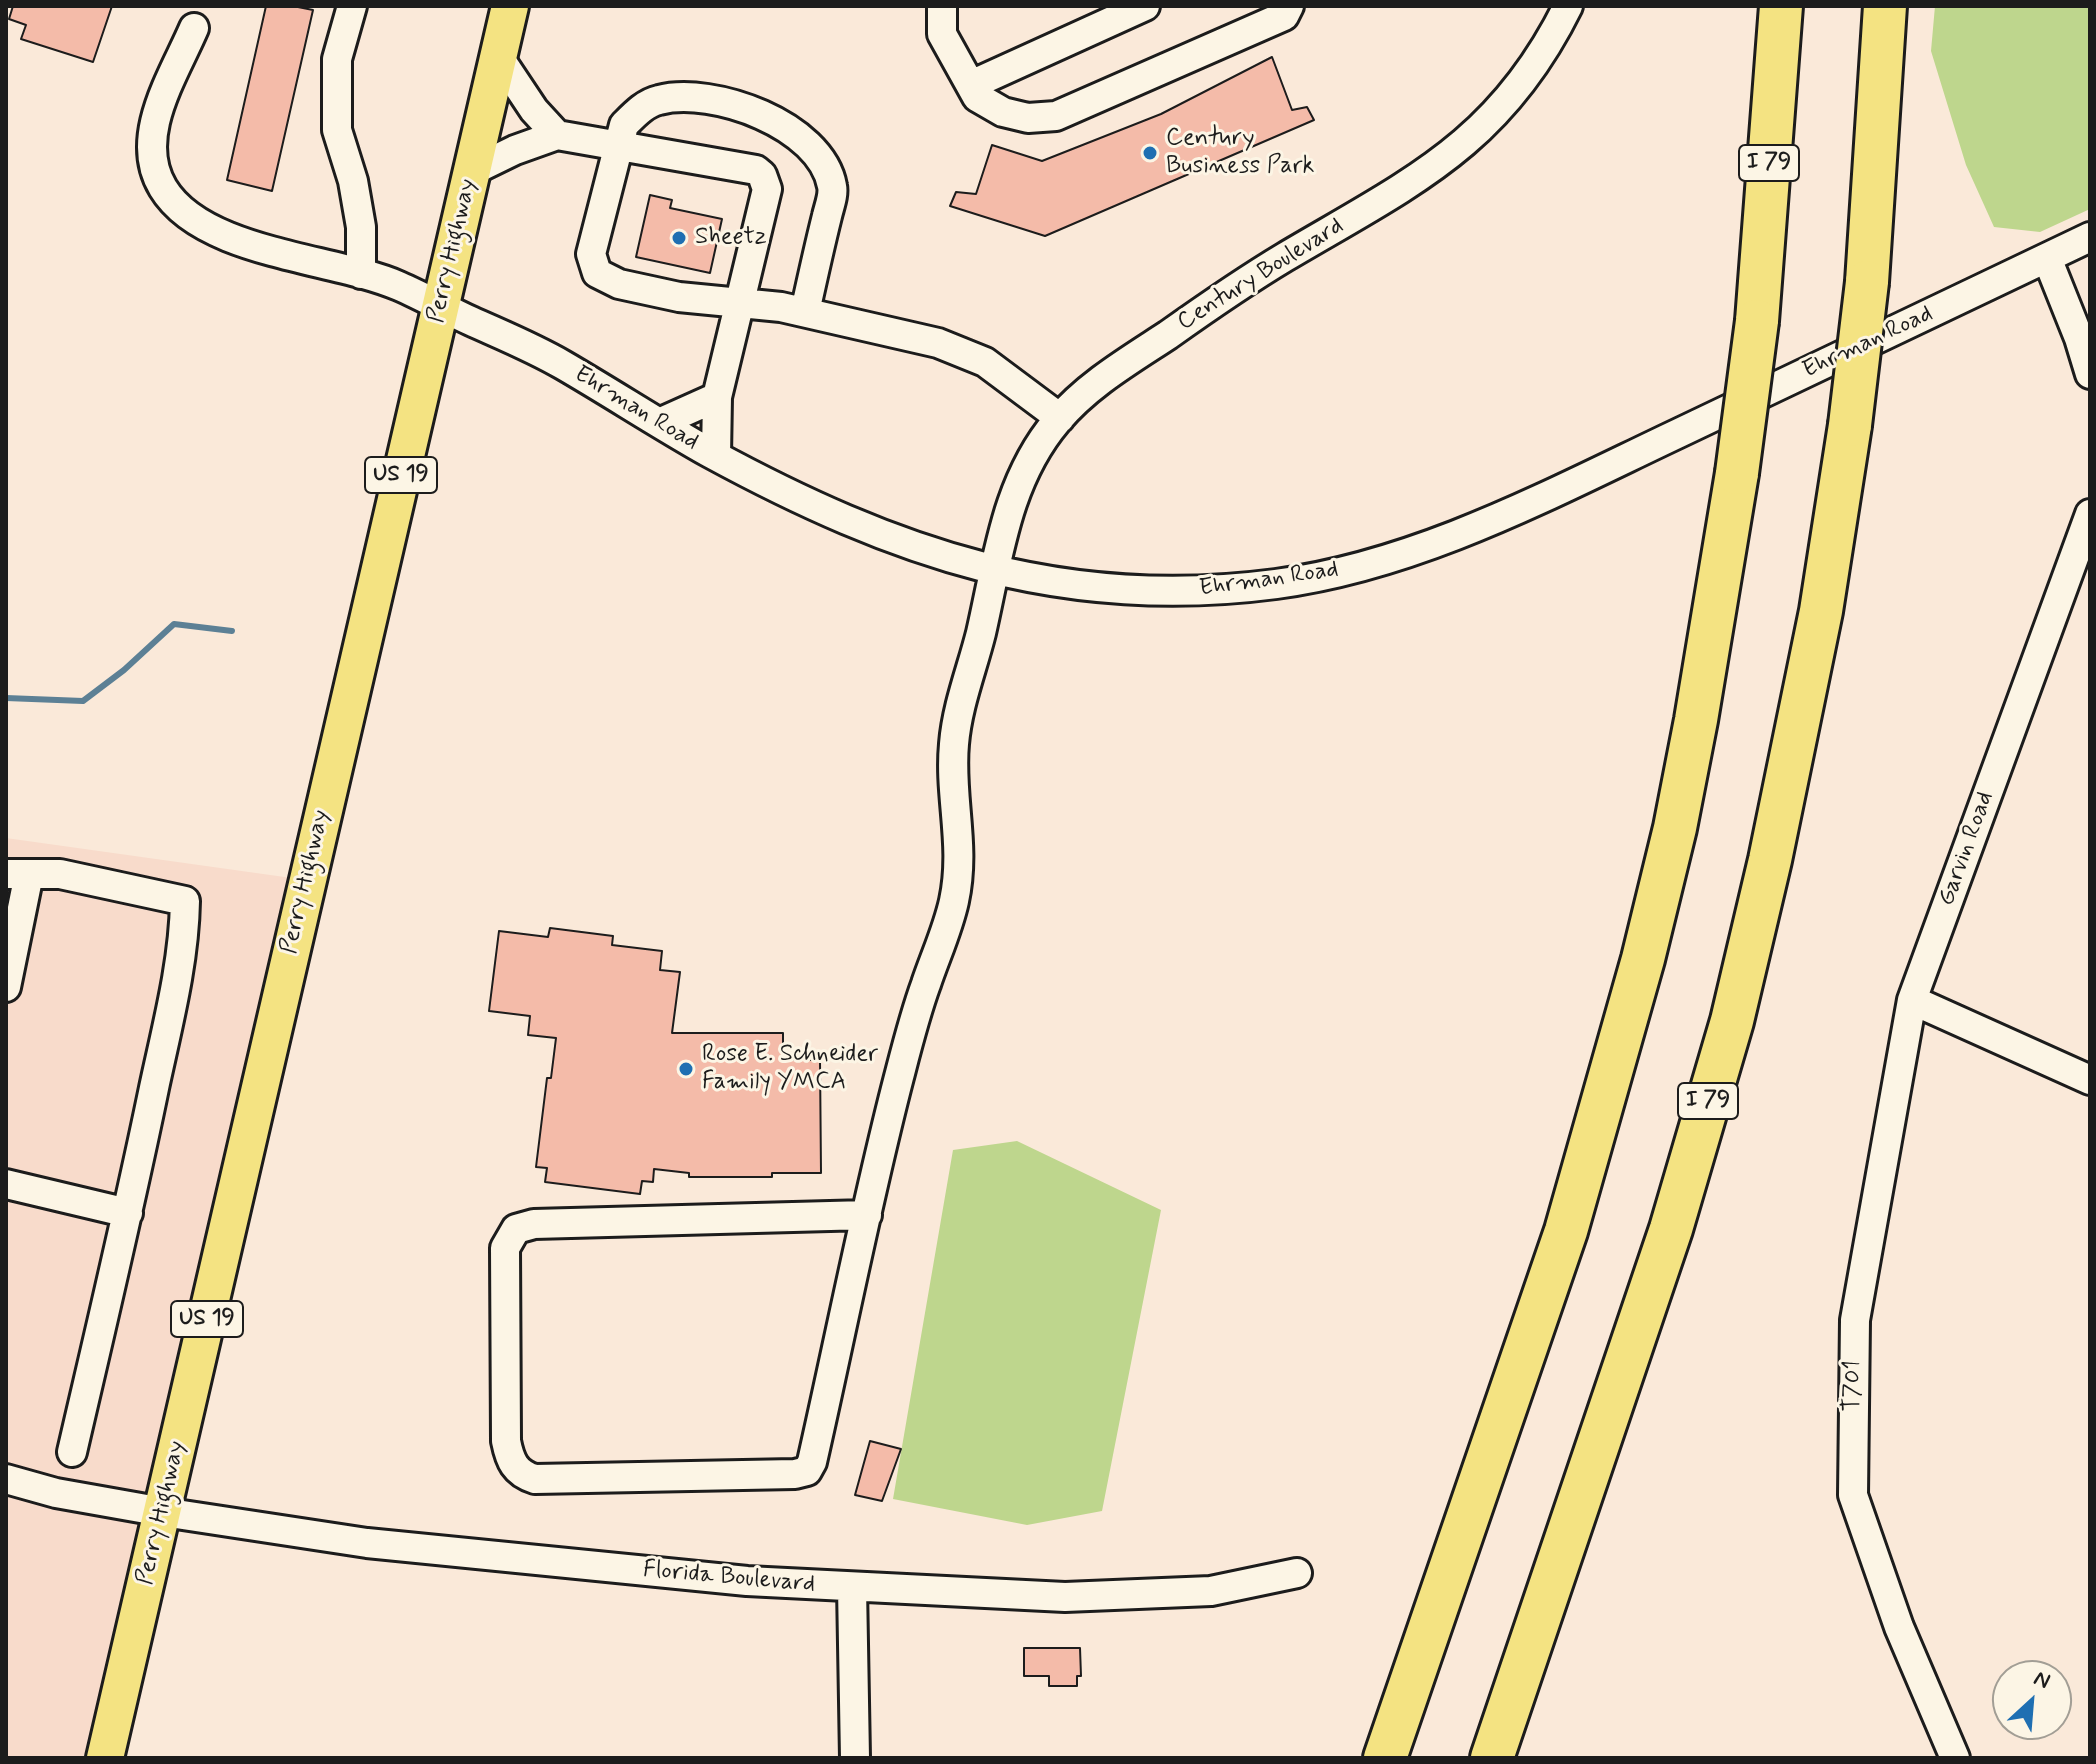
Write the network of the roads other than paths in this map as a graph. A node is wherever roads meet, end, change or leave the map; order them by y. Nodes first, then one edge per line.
1 (352, 6) edge
2 (510, 6) edge
3 (942, 6) edge
4 (1145, 6) edge
5 (1289, 6) edge
6 (1568, 6) edge
7 (1781, 6) edge
8 (1885, 6) edge
9 (194, 28) dead end
10 (498, 56) junction
11 (971, 85) junction
12 (557, 135) junction
13 (619, 146) junction
14 (472, 171) junction
15 (2090, 237) edge
16 (2047, 258) junction
17 (361, 274) junction
18 (740, 304) junction
19 (440, 306) junction
20 (805, 312) junction
21 (2090, 374) edge
22 (717, 397) junction
23 (1060, 418) junction
24 (659, 423) junction
25 (716, 456) junction
26 (2090, 514) edge
27 (993, 570) junction
28 (18, 874) edge
29 (6, 987) edge
30 (1912, 1000) junction
31 (2090, 1080) edge
32 (6, 1184) edge
33 (128, 1213) junction
34 (867, 1215) junction
35 (72, 1452) dead end
36 (6, 1479) edge
37 (163, 1512) junction
38 (1297, 1573) dead end
39 (852, 1587) junction
40 (105, 1758) edge
41 (855, 1758) edge
42 (1385, 1758) edge
43 (1492, 1758) edge
44 (1955, 1758) edge

1 - 17 street
2 - 10 main road, Perry Highway / US 19
3 - 11 street
4 - 11 street
5 - 11 street
6 - 23 street, Century Boulevard
7 - 42 highway, I 79, bridge
8 - 43 highway, I 79, bridge
9 - 17 street, Ehrman Road
10 - 12 street
10 - 14 main road, Perry Highway / US 19
12 - 13 street
12 - 14 street
13 - 18 street
13 - 18 street
13 - 20 street
14 - 19 main road, Perry Highway / US 19
15 - 16 street, Ehrman Road
16 - 21 street
16 - 27 street, Ehrman Road
17 - 19 street, Ehrman Road
18 - 20 street
18 - 22 street
19 - 24 street, Ehrman Road
19 - 37 main road, Perry Highway / US 19
20 - 23 street
22 - 24 street
22 - 25 street
23 - 27 street, Century Boulevard
24 - 25 street, Ehrman Road
25 - 27 street, Ehrman Road
26 - 30 street, Garvin Road
27 - 34 street, Century Boulevard
28 - 29 street
28 - 33 street
30 - 31 street
30 - 44 street, T701
32 - 33 street
33 - 35 street
34 - 34 street, Century Boulevard
36 - 37 street, Florida Boulevard
37 - 39 street, Florida Boulevard
37 - 40 main road, Perry Highway / US 19
38 - 39 street, Florida Boulevard
39 - 41 street

